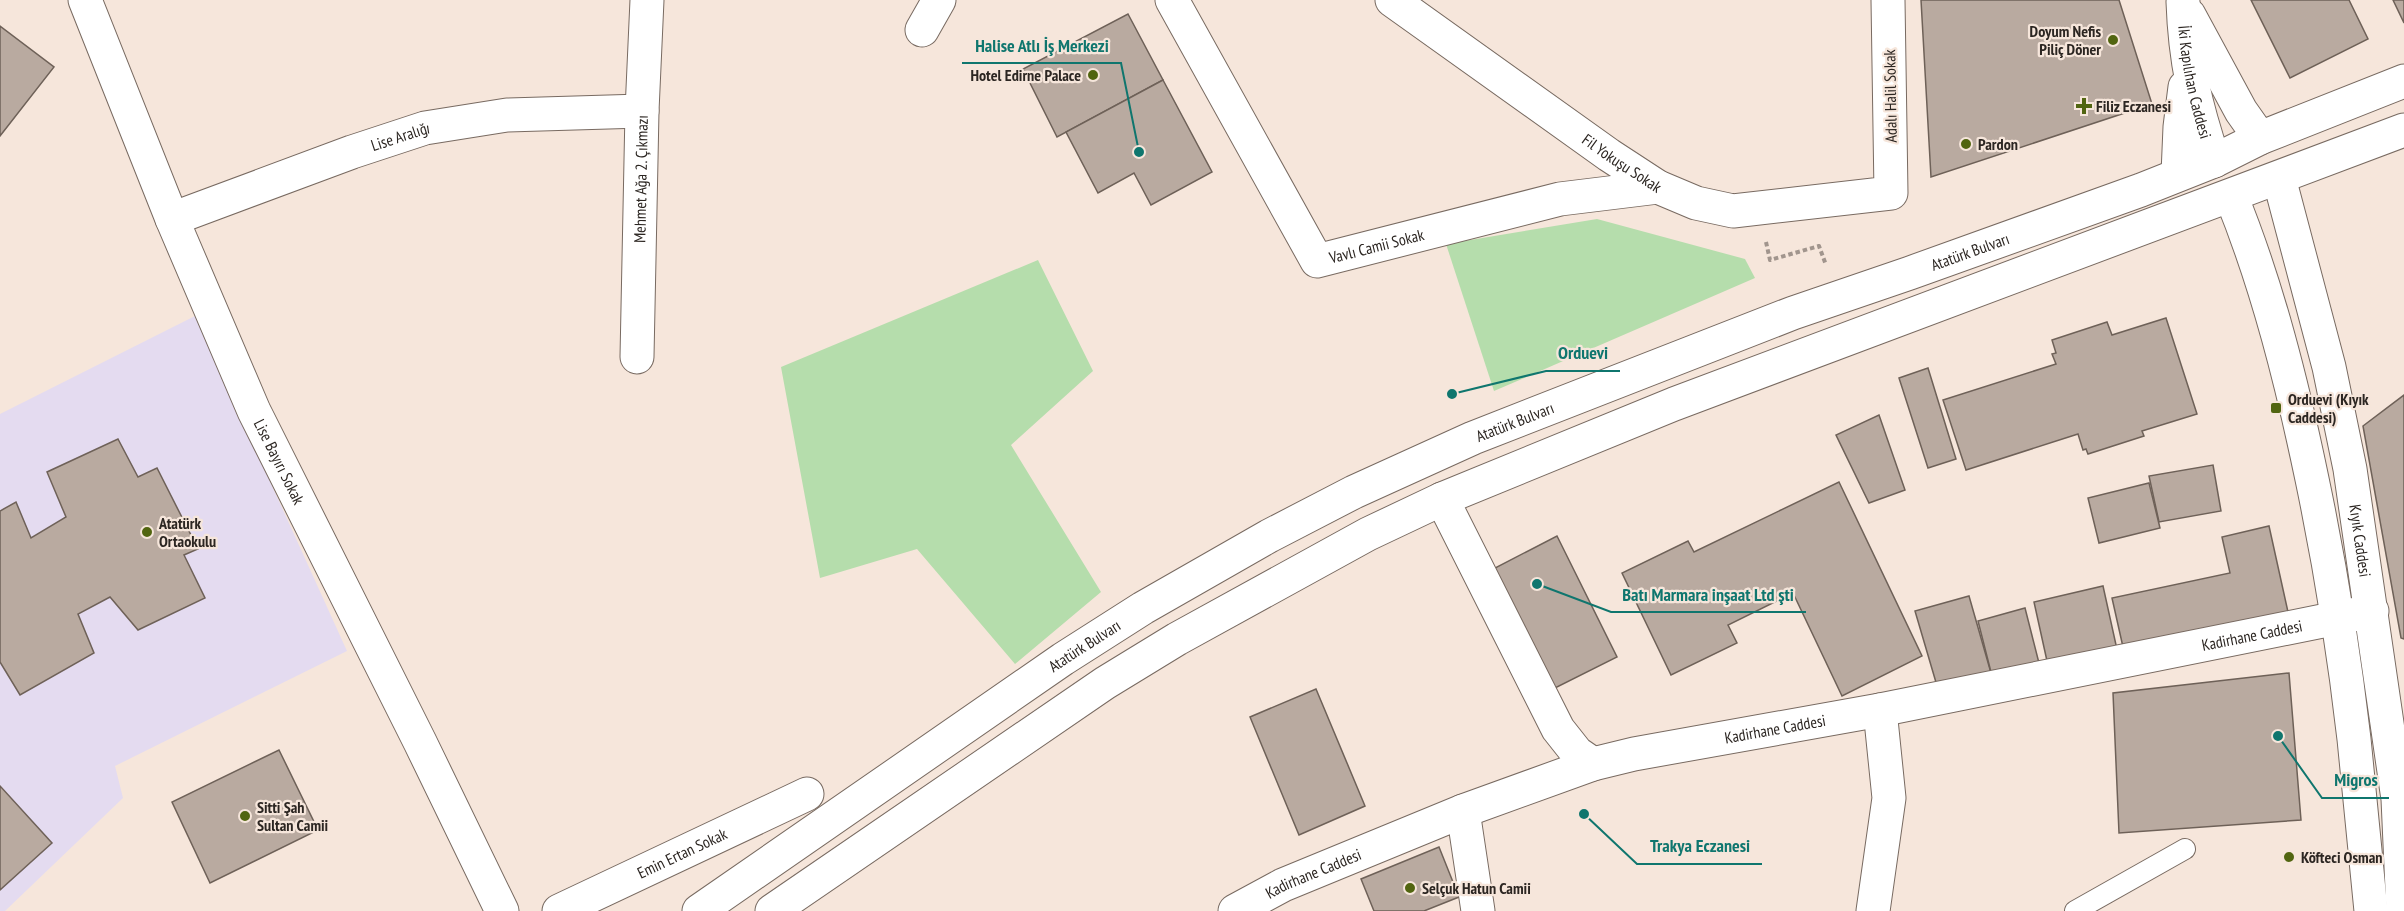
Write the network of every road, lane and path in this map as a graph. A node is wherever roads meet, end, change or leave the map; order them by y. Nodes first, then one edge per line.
1 (85, 0) edge
2 (647, 0) edge
3 (939, 0) edge
4 (1172, 0) edge
5 (1392, 0) edge
6 (1888, 0) edge
7 (2183, 1) edge
8 (922, 30) dead end
9 (2188, 68) junction
10 (2404, 81) edge
11 (642, 111) junction
12 (2404, 130) edge
13 (2260, 138) junction
14 (2214, 161) junction
15 (2178, 174) junction
16 (2279, 178) junction
17 (1658, 187) junction
18 (1891, 193) joint
19 (2231, 196) junction
20 (172, 219) junction
21 (637, 357) dead end
22 (1442, 499) junction
23 (2372, 611) junction
24 (2338, 619) junction
25 (1880, 710) junction
26 (1593, 764) junction
27 (807, 794) dead end
28 (1463, 811) junction
29 (2185, 849) dead end
30 (2109, 903) edge
31 (2403, 910) edge
32 (501, 911) edge
33 (559, 911) edge
34 (699, 911) edge
35 (772, 911) edge
36 (1235, 911) edge
37 (1478, 911) edge
38 (1873, 911) edge
39 (2075, 911) edge
40 (2372, 911) edge
41 (2386, 911) edge

1 - 20 street, Lise Bayırı Sokak
2 - 11 street, Mehmet Ağa 2. Çıkmazı
3 - 8 street
4 - 17 street, Vavlı Camii Sokak
5 - 17 street, Fil Yokuşu Sokak
6 - 18 street, Adalı Halil Sokak
7 - 9 street, İki Kapılıhan Caddesi
7 - 13 street, İki Kapılıhan Caddesi
9 - 14 street, İki Kapılıhan Caddesi
9 - 15 street
10 - 13 street, Atatürk Bulvarı
11 - 20 street, Lise Aralığı
11 - 21 street, Mehmet Ağa 2. Çıkmazı
12 - 16 street
13 - 14 street, Atatürk Bulvarı
13 - 16 street, İki Kapılıhan Caddesi
14 - 15 street, Atatürk Bulvarı
14 - 19 street, İki Kapılıhan Caddesi
15 - 34 street, Atatürk Bulvarı
16 - 19 street
16 - 23 street, Kıyık Caddesi
17 - 18 street, Fil Yokuşu Sokak
19 - 22 street
19 - 24 street
20 - 32 street, Lise Bayırı Sokak
22 - 26 street
22 - 35 street
23 - 24 street, Kadirhane Caddesi
23 - 31 street, Kıyık Caddesi
24 - 25 street, Kadirhane Caddesi
24 - 40 street
25 - 26 street, Kadirhane Caddesi
25 - 38 street
26 - 28 street, Kadirhane Caddesi
27 - 33 street, Emin Ertan Sokak
28 - 36 street, Kadirhane Caddesi
28 - 37 street
29 - 30 lane
30 - 39 lane
31 - 41 street

